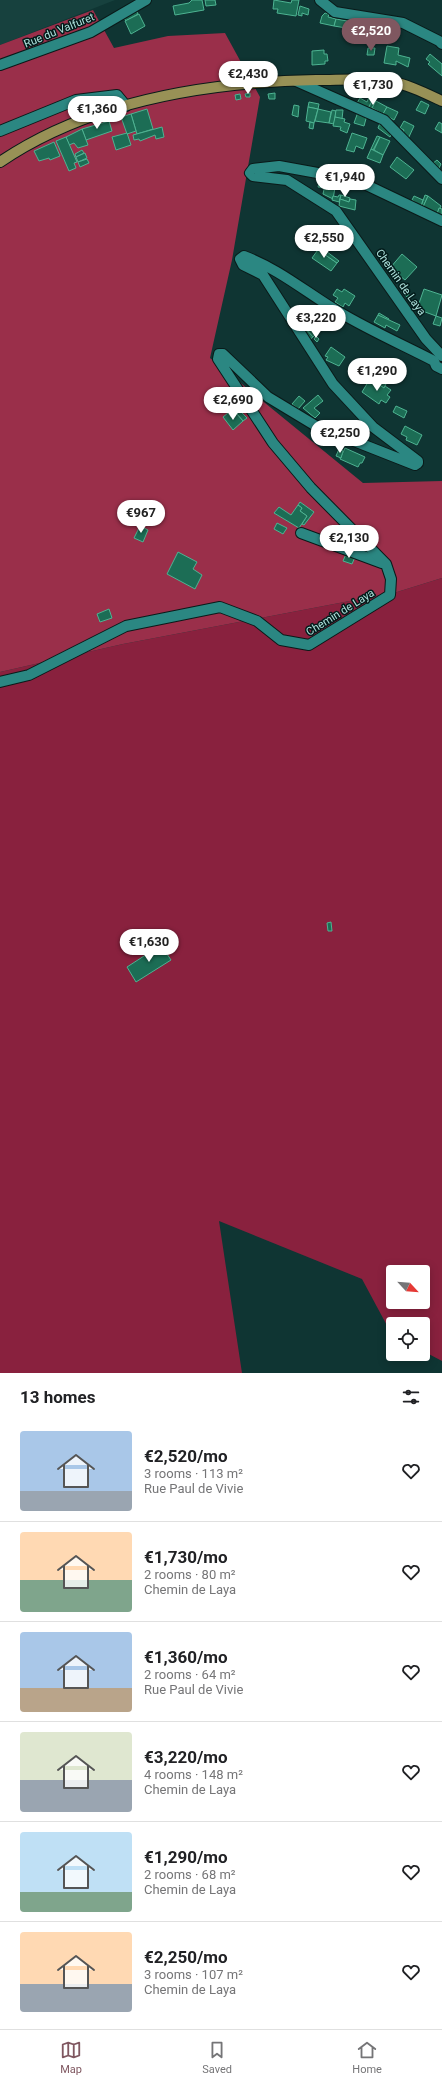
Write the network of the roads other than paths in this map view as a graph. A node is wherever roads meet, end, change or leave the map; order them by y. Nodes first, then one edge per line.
1 (146, 0) edge
2 (320, 0) edge
3 (442, 44) edge
4 (0, 65) edge
5 (296, 81) junction
6 (442, 101) edge
7 (126, 106) junction
8 (0, 131) edge
9 (0, 162) edge
10 (442, 179) edge
11 (442, 221) edge
12 (442, 356) edge
13 (442, 368) edge
14 (301, 533) dead end
15 (386, 564) junction
16 (0, 682) edge

1 - 4 street, Rue du Valfuret
2 - 3 street
5 - 6 main road
5 - 7 main road
5 - 10 street
7 - 8 street
7 - 9 main road
11 - 12 street, Chemin de Laya
13 - 15 street
14 - 15 street
15 - 16 street, Chemin de Laya

